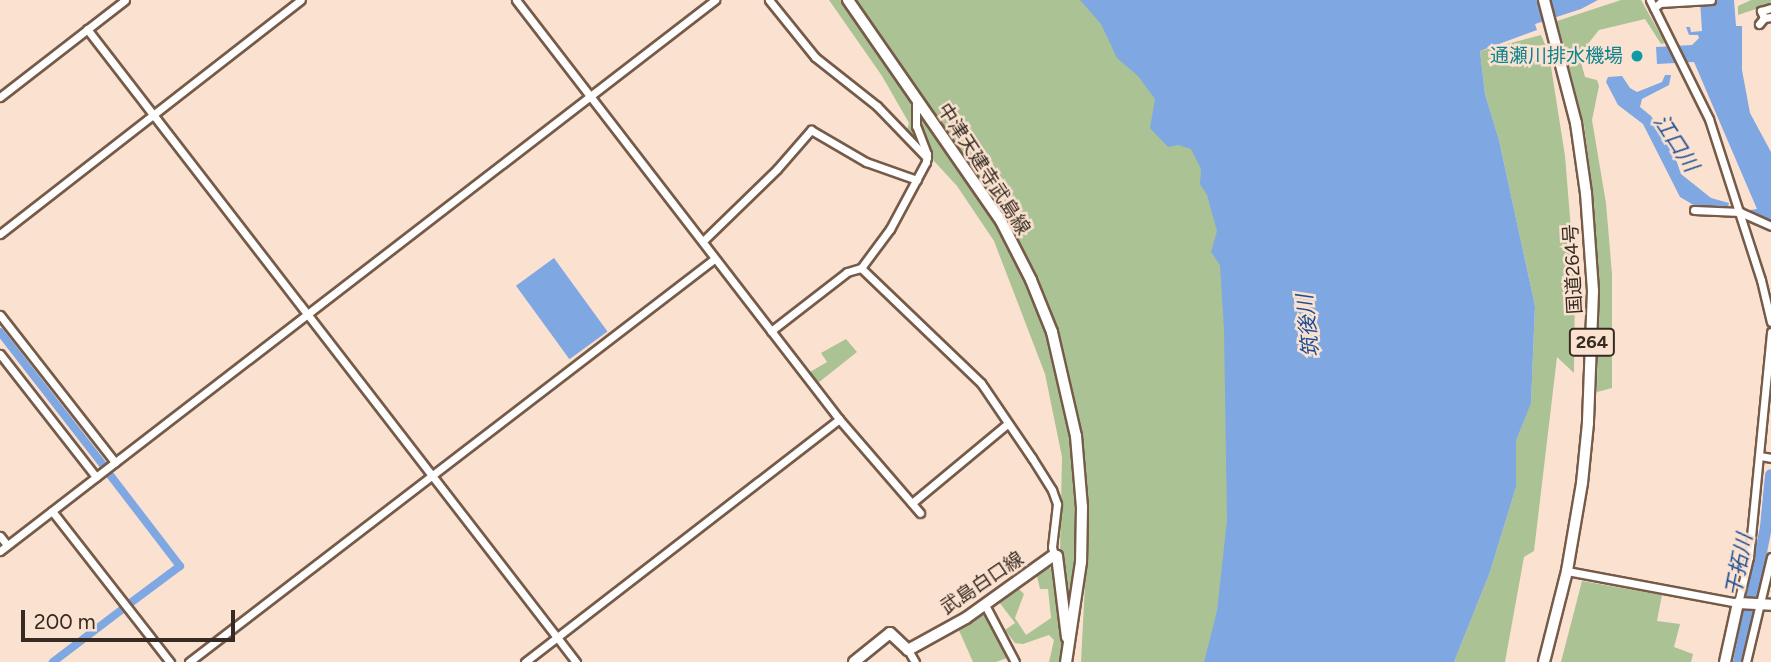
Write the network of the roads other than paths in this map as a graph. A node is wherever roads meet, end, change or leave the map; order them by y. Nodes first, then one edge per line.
1 (125, 0) edge
2 (301, 0) edge
3 (516, 0) edge
4 (715, 0) edge
5 (769, 0) edge
6 (848, 0) edge
7 (1544, 0) edge
8 (1712, 0) edge
9 (1698, 1) edge
10 (1652, 3) edge
11 (1771, 8) edge
12 (1765, 19) edge
13 (87, 29) junction
14 (589, 96) junction
15 (0, 97) edge
16 (916, 97) junction
17 (155, 113) junction
18 (927, 158) junction
19 (917, 180) junction
20 (1739, 208) junction
21 (1694, 210) dead end
22 (1771, 226) edge
23 (0, 234) edge
24 (703, 241) junction
25 (714, 259) junction
26 (861, 268) junction
27 (306, 313) junction
28 (0, 315) edge
29 (1771, 322) edge
30 (772, 331) junction
31 (1771, 332) edge
32 (0, 354) edge
33 (839, 419) junction
34 (1007, 424) junction
35 (1766, 457) edge
36 (115, 462) junction
37 (96, 477) junction
38 (433, 478) junction
39 (912, 503) junction
40 (52, 511) junction
41 (920, 513) dead end
42 (0, 536) edge
43 (3, 548) edge
44 (1054, 555) junction
45 (1771, 557) edge
46 (1770, 570) edge
47 (1567, 571) junction
48 (1741, 603) junction
49 (985, 605) junction
50 (1763, 606) edge
51 (557, 637) junction
52 (1069, 648) junction
53 (908, 650) junction
54 (170, 662) edge
55 (189, 662) edge
56 (525, 662) edge
57 (576, 662) edge
58 (854, 662) edge
59 (915, 662) edge
60 (1015, 662) edge
61 (1066, 662) edge
62 (1544, 662) edge
63 (1725, 662) edge
64 (1746, 662) edge

1 - 13 street
2 - 17 street
3 - 14 street
4 - 14 street
5 - 18 street
6 - 16 main road, 中津天建寺武島線
7 - 47 highway, 国道264号 / 264
8 - 9 street
9 - 10 street
10 - 20 street
11 - 12 street
13 - 15 street
13 - 17 street
14 - 24 street
14 - 27 street
16 - 18 street
16 - 52 main road, 中津天建寺武島線
17 - 23 street
17 - 27 street
18 - 19 street
19 - 24 street
19 - 26 street
20 - 21 street
20 - 22 street
20 - 29 street
24 - 25 street
25 - 30 street
25 - 38 street
26 - 30 street
26 - 34 street
27 - 36 street
27 - 38 street
28 - 36 street
30 - 33 street
31 - 35 street
32 - 37 street
33 - 39 street
33 - 51 street
34 - 39 street
34 - 44 street
35 - 48 street
36 - 37 street
37 - 40 street
38 - 51 street
38 - 55 street
39 - 41 street
40 - 43 street
40 - 54 street
42 - 43 street
44 - 49 main road, 武島白口線
44 - 52 main road, 武島白口線
45 - 46 street
46 - 50 street
47 - 48 street
47 - 62 highway, 国道264号 / 264
48 - 50 main road
48 - 63 main road
49 - 53 main road, 武島白口線
49 - 60 street
50 - 64 street
51 - 56 street
51 - 57 street
52 - 61 main road, 中津天建寺武島線
53 - 58 main road
53 - 59 street

